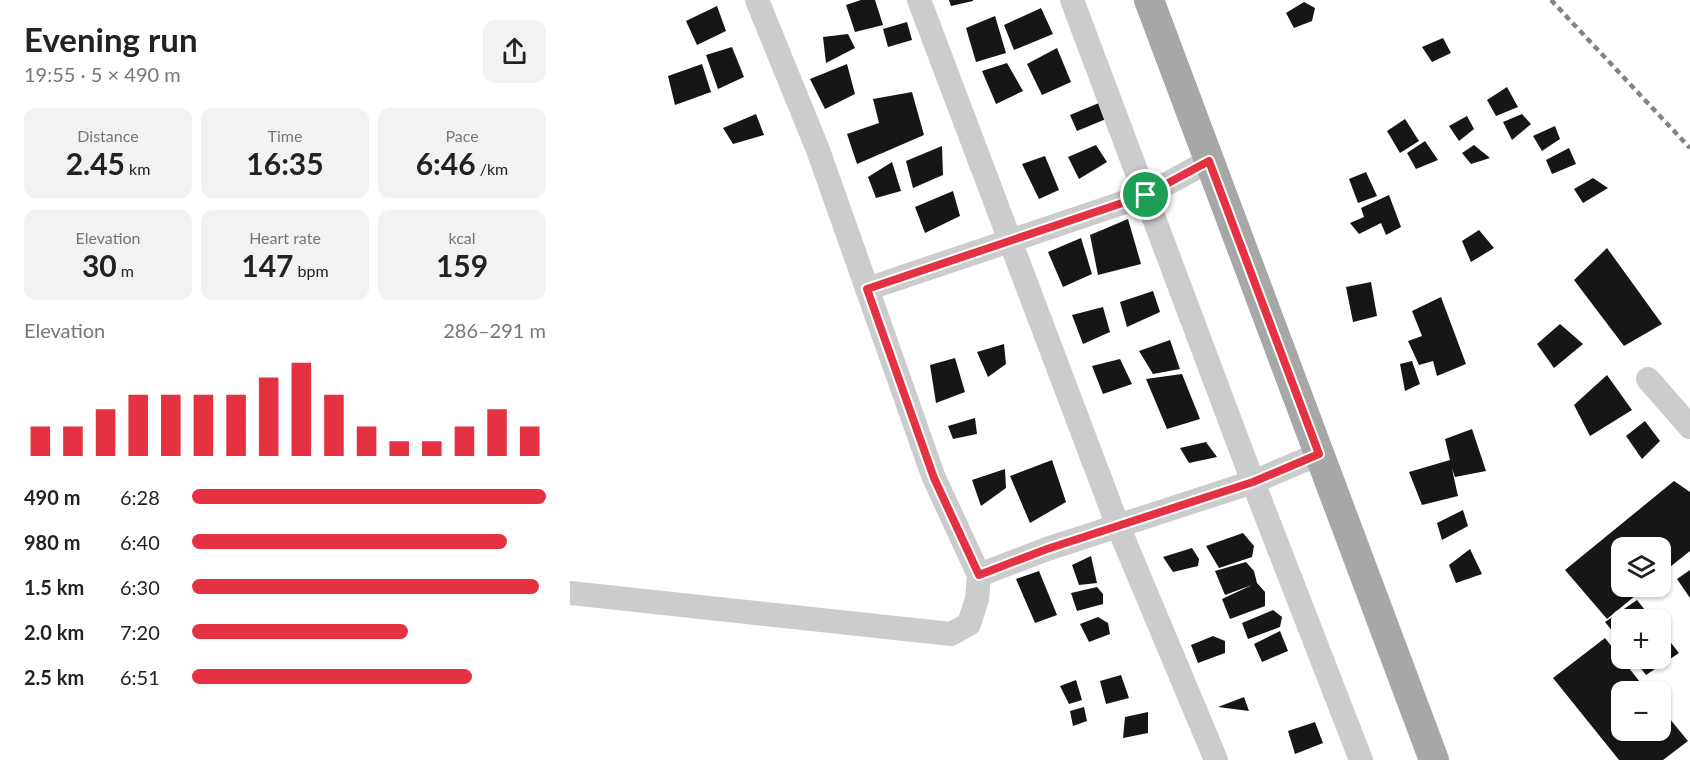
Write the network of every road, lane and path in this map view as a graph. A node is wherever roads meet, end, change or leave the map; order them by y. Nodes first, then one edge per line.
1 (757, 0) edge
2 (919, 0) edge
3 (1072, 0) edge
4 (1149, 0) edge
5 (1209, 161) junction
6 (1146, 195) junction
7 (1011, 242) junction
8 (867, 289) junction
9 (1648, 379) dead end
10 (1690, 427) edge
11 (1319, 454) junction
12 (1253, 482) junction
13 (1118, 526) junction
14 (979, 575) junction
15 (570, 593) edge
16 (1216, 760) edge
17 (1361, 760) edge
18 (1434, 760) edge

1 - 8 street
2 - 7 street
3 - 6 street
4 - 5 main road
5 - 6 street
5 - 11 main road
6 - 7 street
6 - 12 street
7 - 8 street
7 - 13 street
8 - 14 street
9 - 10 street
11 - 12 street
11 - 18 main road
12 - 13 street
12 - 17 street
13 - 14 street
13 - 16 street
14 - 15 street

